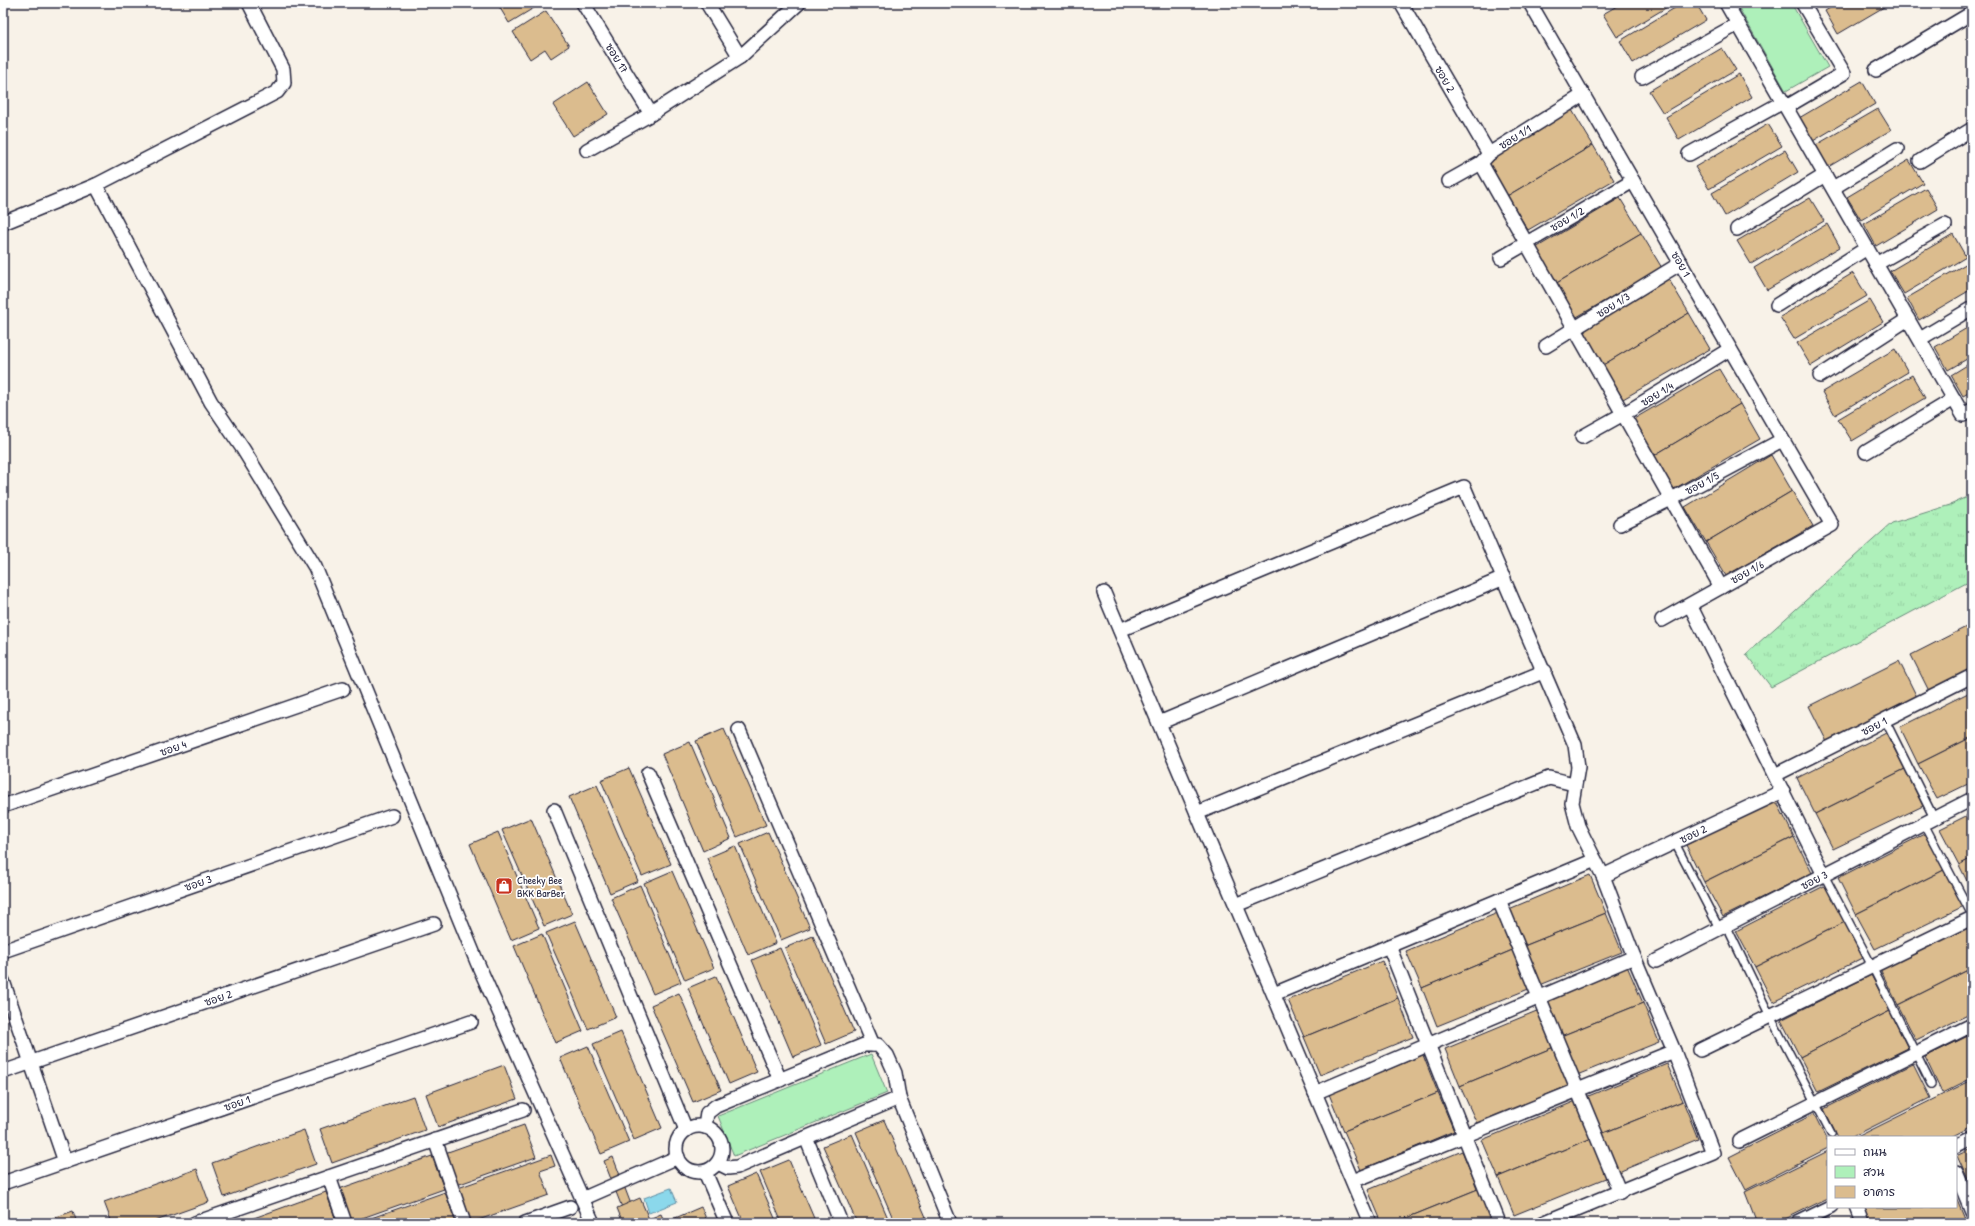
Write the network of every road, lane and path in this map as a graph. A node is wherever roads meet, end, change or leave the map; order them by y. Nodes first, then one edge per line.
1 (249, 3) edge
2 (583, 3) edge
3 (707, 3) edge
4 (799, 3) edge
5 (1401, 3) edge
6 (1530, 3) edge
7 (1726, 3) edge
8 (1806, 3) edge
9 (1972, 13) edge
10 (1738, 24) junction
11 (740, 57) junction
12 (1876, 70) dead end
13 (1642, 77) dead end
14 (1583, 95) junction
15 (1784, 104) junction
16 (651, 114) junction
17 (1972, 129) edge
18 (1897, 149) dead end
19 (587, 150) dead end
20 (1689, 154) dead end
21 (1485, 159) junction
22 (1920, 161) dead end
23 (1825, 175) junction
24 (1449, 181) dead end
25 (1633, 181) junction
26 (96, 185) junction
27 (1833, 188) junction
28 (3, 223) edge
29 (1945, 225) dead end
30 (1737, 229) dead end
31 (1526, 243) junction
32 (1867, 248) junction
33 (1501, 258) dead end
34 (1681, 263) junction
35 (1876, 264) junction
36 (1777, 305) dead end
37 (1972, 308) edge
38 (1908, 319) junction
39 (1575, 328) junction
40 (1920, 339) junction
41 (1546, 346) dead end
42 (1730, 349) junction
43 (1820, 376) dead end
44 (1954, 399) junction
45 (1972, 410) edge
46 (1623, 414) junction
47 (1582, 437) dead end
48 (1782, 440) junction
49 (1866, 452) dead end
50 (1671, 499) junction
51 (1620, 524) dead end
52 (1832, 525) joint
53 (1504, 578) junction
54 (1721, 587) junction
55 (1104, 593) dead end
56 (1690, 605) junction
57 (1662, 620) dead end
58 (1120, 630) junction
59 (1545, 671) junction
60 (1972, 676) edge
61 (343, 689) dead end
62 (1886, 720) junction
63 (1159, 723) junction
64 (738, 730) dead end
65 (648, 773) dead end
66 (1775, 775) junction
67 (1574, 784) junction
68 (1783, 791) junction
69 (1972, 799) edge
70 (3, 806) edge
71 (554, 810) dead end
72 (1197, 813) junction
73 (392, 816) dead end
74 (1929, 821) junction
75 (1675, 843) junction
76 (1595, 860) junction
77 (1824, 875) junction
78 (1603, 876) junction
79 (1499, 900) junction
80 (1236, 905) junction
81 (1972, 916) edge
82 (434, 924) dead end
83 (1722, 927) junction
84 (1389, 946) junction
85 (3, 951) edge
86 (1634, 957) junction
87 (1656, 960) dead end
88 (1872, 966) junction
89 (3, 981) edge
90 (1274, 994) junction
91 (1539, 997) junction
92 (1770, 1016) junction
93 (471, 1022) dead end
94 (1972, 1025) edge
95 (873, 1045) junction
96 (1428, 1045) junction
97 (1700, 1050) dead end
98 (1674, 1052) junction
99 (1914, 1053) junction
100 (31, 1062) junction
101 (3, 1072) edge
102 (780, 1080) junction
103 (1931, 1084) dead end
104 (1578, 1090) junction
105 (1316, 1093) junction
106 (900, 1098) junction
107 (1816, 1102) junction
108 (523, 1110) dead end
109 (705, 1127) junction
110 (686, 1130) junction
111 (1831, 1132) dead end
112 (1465, 1136) junction
113 (806, 1138) junction
114 (1972, 1138) edge
115 (435, 1140) junction
116 (1740, 1141) dead end
117 (1957, 1146) edge
118 (678, 1157) junction
119 (65, 1162) junction
120 (718, 1163) junction
121 (705, 1172) junction
122 (1957, 1175) edge
123 (329, 1177) junction
124 (1353, 1182) junction
125 (3, 1183) edge
126 (1620, 1193) junction
127 (582, 1199) junction
128 (570, 1207) dead end
129 (1829, 1208) edge
130 (1857, 1208) edge
131 (1972, 1211) edge
132 (224, 1218) edge
133 (195, 1223) edge
134 (345, 1223) edge
135 (464, 1223) edge
136 (525, 1223) edge
137 (593, 1223) edge
138 (727, 1223) edge
139 (840, 1223) edge
140 (950, 1223) edge
141 (1370, 1223) edge
142 (1499, 1223) edge
143 (1543, 1223) edge
144 (1798, 1223) edge
145 (1863, 1223) edge

1 - 26 street
2 - 16 street, ซอย 17
3 - 11 street
4 - 11 street
5 - 21 street, ซอย 2
6 - 14 street, ซอย 1
7 - 10 street
8 - 15 street
9 - 12 street
10 - 13 street
10 - 15 street
11 - 16 street
14 - 21 street, ซอย 1/1
14 - 25 street, ซอย 1
15 - 20 street
15 - 23 street
16 - 19 street
17 - 22 street
18 - 27 street
21 - 24 street, ซอย 1/1
21 - 31 street, ซอย 2
23 - 27 street
23 - 30 street
25 - 31 street, ซอย 1/2
25 - 34 street, ซอย 1
26 - 28 street
26 - 127 street
27 - 32 street
29 - 35 street
31 - 33 street, ซอย 1/2
31 - 39 street, ซอย 2
32 - 35 street
32 - 36 street
34 - 39 street, ซอย 1/3
34 - 42 street, ซอย 1
35 - 38 street
37 - 40 street
38 - 40 street
38 - 43 street
39 - 41 street, ซอย 1/3
39 - 46 street, ซอย 2
40 - 44 street
42 - 46 street, ซอย 1/4
42 - 48 street, ซอย 1
44 - 45 street
44 - 49 street
46 - 47 street, ซอย 1/4
46 - 50 street, ซอย 2
48 - 50 street, ซอย 1/5
48 - 52 street, ซอย 1
50 - 51 street, ซอย 1/5
50 - 54 street, ซอย 2
52 - 54 street, ซอย 1/6
53 - 58 street
53 - 59 street
53 - 63 street
54 - 56 street, ซอย 1/6
55 - 58 street
56 - 57 street, ซอย 1/6
56 - 66 street
58 - 63 street
59 - 67 street
59 - 72 street
60 - 62 street, ซอย 1
61 - 70 street, ซอย 4
62 - 66 street, ซอย 1
62 - 74 lane
63 - 72 street
64 - 95 street
65 - 102 street
66 - 68 street
67 - 76 street
67 - 80 street
68 - 75 street, ซอย 2
68 - 77 street
69 - 74 street, ซอย 3
71 - 110 street
72 - 80 street
73 - 85 street, ซอย 3
74 - 77 street, ซอย 3
74 - 81 lane
75 - 78 street, ซอย 2
75 - 83 lane
76 - 78 street
76 - 79 street
77 - 83 street, ซอย 3
77 - 88 lane
78 - 86 street
79 - 84 street
79 - 91 street
80 - 90 street
81 - 88 street
82 - 100 street, ซอย 2
83 - 87 street, ซอย 3
83 - 92 lane
84 - 90 street
84 - 96 street
86 - 91 street
86 - 98 street
88 - 92 street
88 - 99 lane
89 - 100 street
90 - 105 street
91 - 96 street
91 - 104 street
92 - 97 street
92 - 107 lane
93 - 119 street, ซอย 1
94 - 99 street
95 - 102 street
95 - 106 street
96 - 105 street
96 - 112 street
98 - 104 street
98 - 126 street
99 - 103 lane
99 - 107 street
100 - 101 street, ซอย 2
100 - 119 street
102 - 109 street
104 - 112 street
104 - 126 street
105 - 124 street
106 - 113 street
106 - 140 street
107 - 111 lane
107 - 116 street
108 - 115 street
109 - 110 street
109 - 120 street
110 - 118 street
112 - 124 street
112 - 142 street
113 - 120 street
113 - 139 street
114 - 117 street
115 - 123 street
115 - 135 street
118 - 121 street
118 - 127 street
119 - 125 street, ซอย 1
120 - 121 street
121 - 138 street
122 - 131 street
123 - 132 street
123 - 134 street
124 - 141 street
126 - 143 street
127 - 137 street
128 - 136 street
129 - 144 street
130 - 145 street
132 - 133 street

